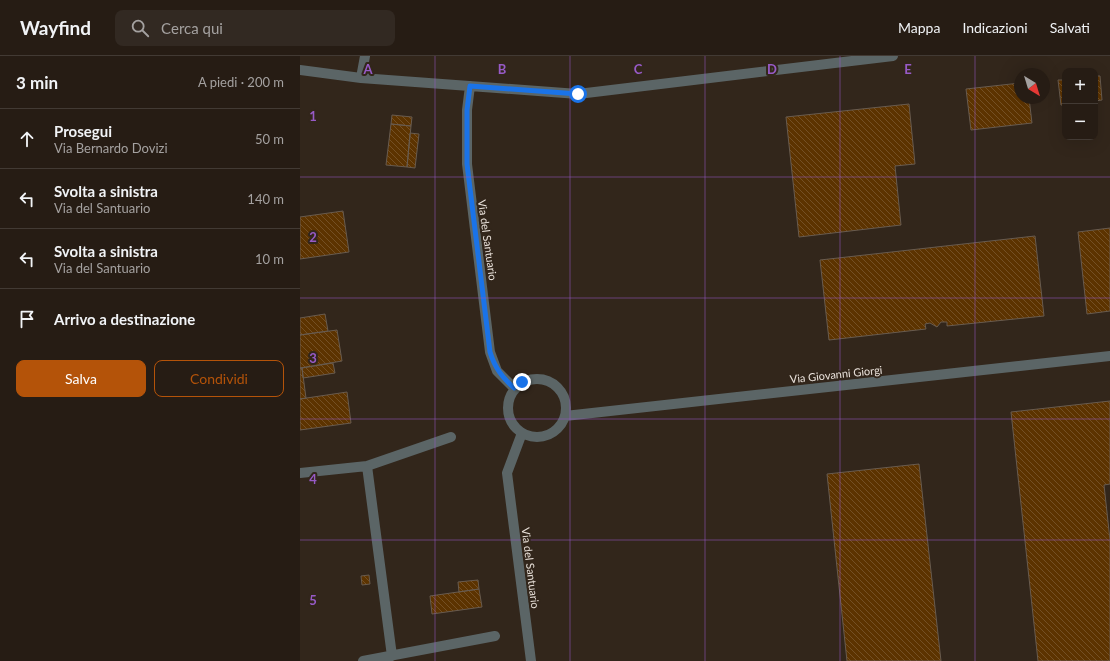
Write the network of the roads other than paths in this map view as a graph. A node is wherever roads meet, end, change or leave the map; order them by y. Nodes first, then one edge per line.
1 (365, 56) edge
2 (893, 56) edge
3 (300, 70) edge
4 (361, 78) junction
5 (470, 86) junction
6 (1110, 356) edge
7 (514, 388) junction
8 (565, 416) junction
9 (522, 433) junction
10 (451, 437) dead end
11 (367, 466) junction
12 (300, 473) edge
13 (495, 636) dead end
14 (392, 656) junction
15 (416, 657) edge
16 (364, 661) edge
17 (531, 661) edge

1 - 4 street
2 - 5 street
3 - 4 street
4 - 5 street
5 - 7 street, Via del Santuario
6 - 8 street, Via Giovanni Giorgi
7 - 8 street
7 - 9 street
8 - 9 street
9 - 17 street, Via del Santuario
10 - 11 street
11 - 12 street
11 - 14 street
13 - 15 street
14 - 15 street
14 - 16 street

